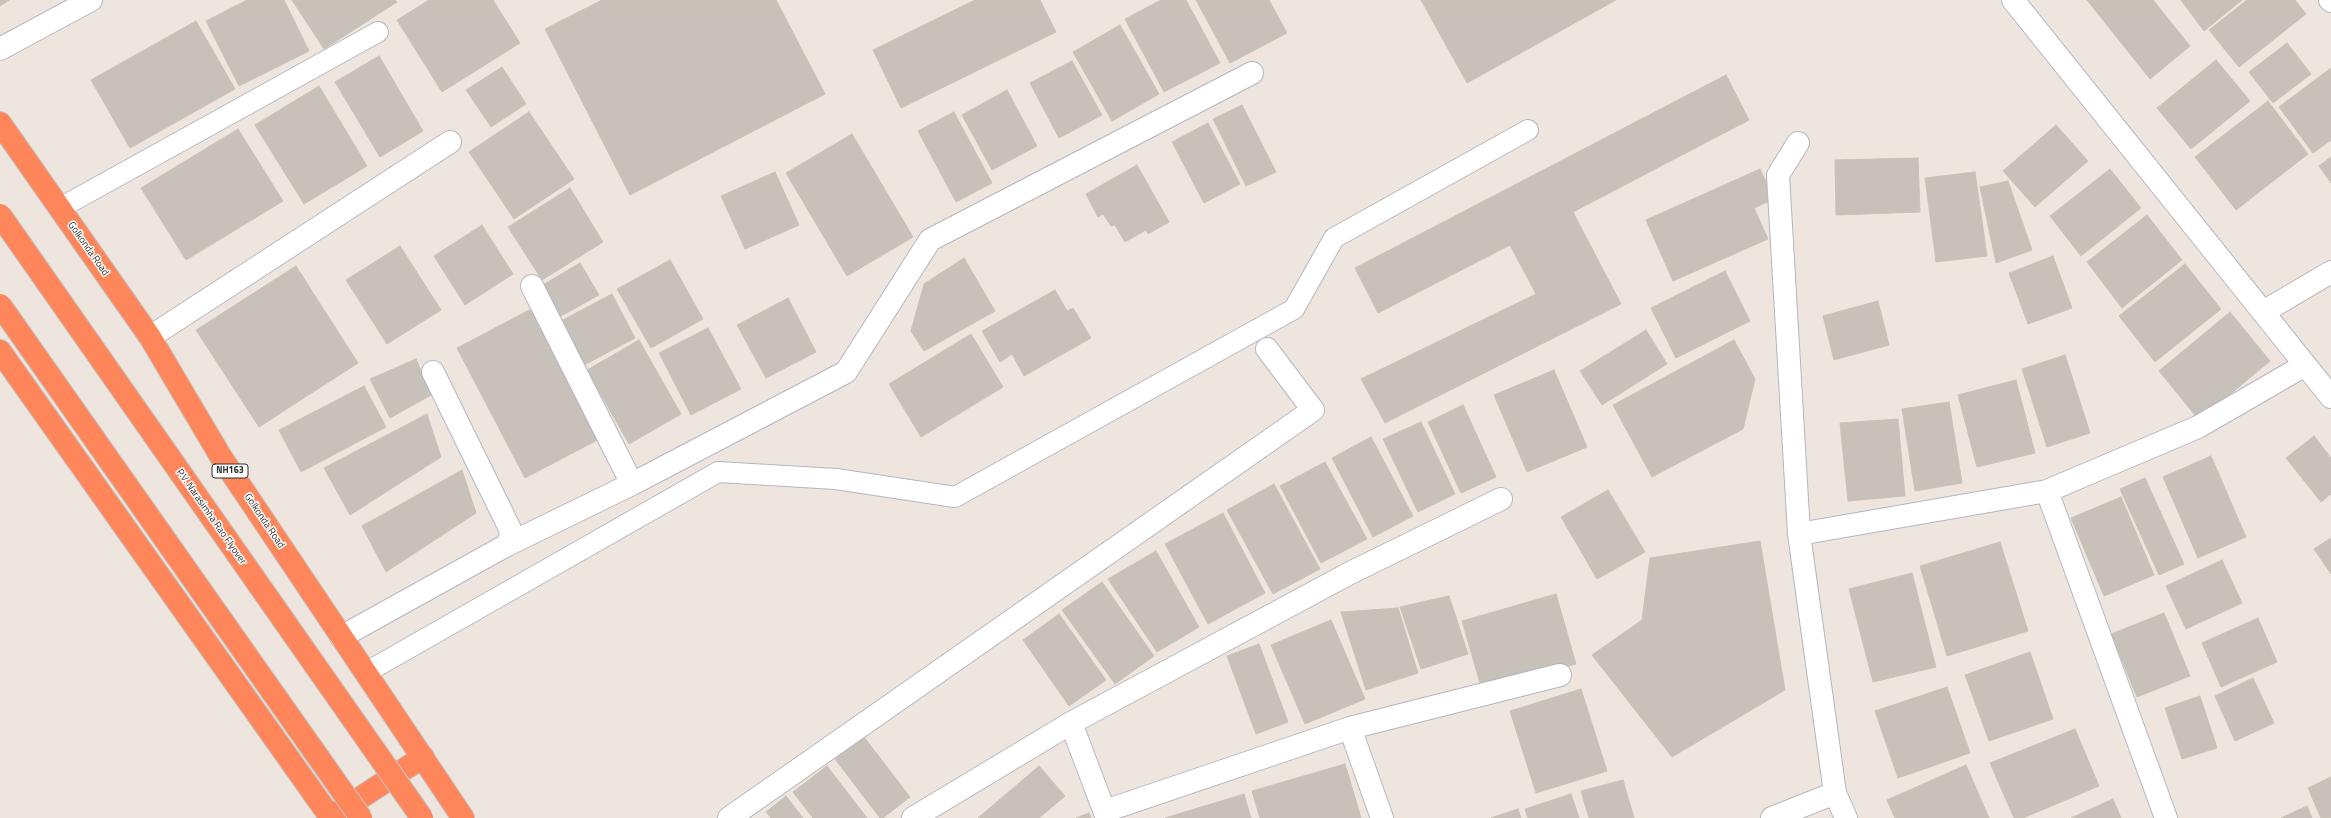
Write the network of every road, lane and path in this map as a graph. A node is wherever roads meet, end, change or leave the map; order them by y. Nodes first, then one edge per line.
1 (91, 0) edge
2 (2013, 0) edge
3 (378, 32) dead end
4 (0, 49) edge
5 (1252, 73) dead end
6 (0, 123) edge
7 (1528, 130) dead end
8 (450, 142) dead end
9 (1798, 143) dead end
10 (60, 208) junction
11 (0, 215) edge
12 (2331, 272) edge
13 (532, 286) dead end
14 (0, 305) edge
15 (2262, 312) junction
16 (150, 337) junction
17 (1267, 349) dead end
18 (0, 351) edge
19 (2305, 365) junction
20 (433, 372) dead end
21 (2331, 397) edge
22 (632, 484) junction
23 (2047, 491) junction
24 (1501, 500) dead end
25 (1799, 534) junction
26 (506, 546) junction
27 (341, 637) junction
28 (365, 673) junction
29 (1560, 675) dead end
30 (1071, 723) junction
31 (1350, 728) junction
32 (423, 757) junction
33 (1835, 793) junction
34 (1106, 814) edge
35 (330, 818) edge
36 (361, 818) edge
37 (422, 818) edge
38 (463, 818) edge
39 (729, 818) edge
40 (913, 818) edge
41 (1382, 818) edge
42 (1772, 818) edge
43 (1846, 818) edge
44 (2166, 818) edge

1 - 4 street
2 - 15 street
3 - 10 lane
5 - 22 street
6 - 10 highway, Golkonda Road / NH163
7 - 28 lane
8 - 16 street
9 - 25 street
10 - 16 highway, Golkonda Road / NH163
11 - 37 highway, P.V. Narasimha Rao Flyover, bridge
12 - 15 street
13 - 22 street
14 - 36 highway, bridge
15 - 19 street
16 - 27 highway, Golkonda Road / NH163
17 - 39 street
18 - 35 highway
19 - 21 street
19 - 23 street
20 - 26 street
22 - 26 street
23 - 25 street
23 - 44 street
24 - 30 street
25 - 33 street
26 - 27 street
27 - 28 highway, Golkonda Road / NH163
28 - 32 highway, Golkonda Road / NH163
29 - 31 street
30 - 34 street
30 - 40 street
31 - 34 street
31 - 41 street
32 - 35 highway
32 - 38 highway, Golkonda Road / NH163
33 - 42 street
33 - 43 street

